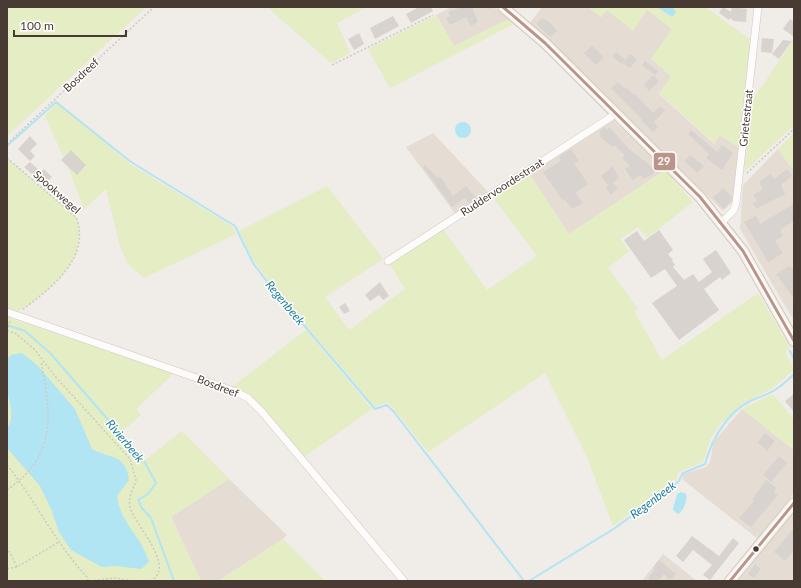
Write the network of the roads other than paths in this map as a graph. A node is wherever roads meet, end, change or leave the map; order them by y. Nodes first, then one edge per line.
1 (503, 7) edge
2 (758, 7) edge
3 (615, 112) junction
4 (721, 223) junction
5 (388, 261) dead end
6 (7, 312) edge
7 (794, 341) edge
8 (794, 503) edge
9 (404, 581) edge
10 (730, 581) edge

1 - 3 street
2 - 4 street, Grietestraat
3 - 4 street
3 - 5 street, Ruddervoordestraat
4 - 7 street
6 - 9 street, Bosdreef
8 - 10 street

